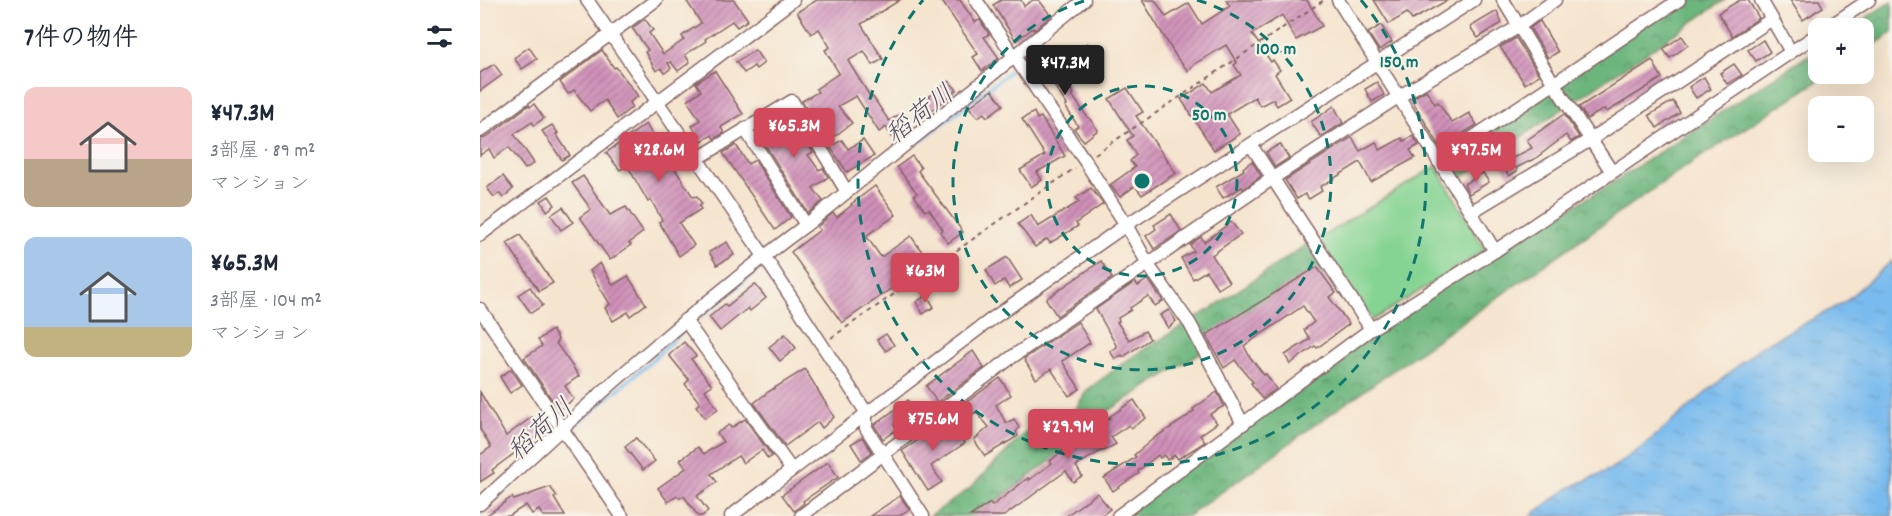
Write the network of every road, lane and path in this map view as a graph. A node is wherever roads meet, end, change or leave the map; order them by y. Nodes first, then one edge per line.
1 (587, 0) edge
2 (656, 0) edge
3 (793, 0) edge
4 (976, 0) edge
5 (1084, 0) edge
6 (1324, 0) edge
7 (1338, 0) edge
8 (1474, 0) edge
9 (1503, 0) edge
10 (1555, 0) edge
11 (1679, 0) edge
12 (1761, 0) edge
13 (1869, 0) edge
14 (1842, 18) edge
15 (1772, 19) junction
16 (1518, 27) junction
17 (609, 33) junction
18 (1808, 41) edge
19 (1791, 52) junction
20 (1012, 56) junction
21 (1378, 64) junction
22 (1554, 84) junction
23 (1398, 97) junction
24 (657, 102) junction
25 (745, 129) junction
26 (480, 131) edge
27 (1590, 140) junction
28 (1251, 145) junction
29 (697, 159) junction
30 (1438, 160) junction
31 (1085, 161) junction
32 (1612, 172) junction
33 (1273, 178) junction
34 (847, 192) junction
35 (1471, 212) junction
36 (806, 225) junction
37 (1126, 225) junction
38 (480, 235) edge
39 (1495, 250) junction
40 (764, 256) junction
41 (1148, 264) junction
42 (480, 309) edge
43 (685, 320) junction
44 (1371, 329) junction
45 (822, 345) junction
46 (866, 412) junction
47 (1243, 424) junction
48 (562, 428) junction
49 (883, 454) junction
50 (791, 469) junction
51 (480, 504) edge
52 (480, 512) edge
53 (483, 516) edge
54 (622, 516) edge
55 (731, 516) edge
56 (801, 516) edge
57 (923, 516) edge
58 (1118, 516) edge

1 - 17 street
2 - 17 street
3 - 24 street
4 - 20 street
5 - 20 street
6 - 31 path
7 - 21 street
8 - 21 street
9 - 16 street
10 - 16 street
11 - 22 street
12 - 15 street
13 - 14 street
15 - 19 street
15 - 27 street
16 - 22 street
16 - 23 street
17 - 24 street
17 - 26 street
18 - 19 street
19 - 32 street
20 - 31 street
20 - 34 street
21 - 23 street
21 - 28 street
22 - 27 street
22 - 30 street
23 - 30 street
23 - 33 street
24 - 29 street
24 - 38 street
25 - 29 street
25 - 34 street
25 - 36 street
27 - 32 street
27 - 35 street
28 - 33 street
28 - 37 street
29 - 40 street
30 - 35 street
31 - 37 street
31 - 45 path
32 - 39 street
33 - 41 street
33 - 44 street
34 - 36 street
35 - 39 street
36 - 40 street
37 - 41 street
37 - 46 street
39 - 44 street
40 - 43 street
40 - 45 street
41 - 47 street
41 - 49 street
42 - 48 street
43 - 48 street
43 - 50 street
44 - 47 street
45 - 46 street
46 - 49 street
46 - 50 street
47 - 58 street
48 - 51 street
48 - 54 street
49 - 56 street
49 - 57 street
50 - 55 street
52 - 53 street

